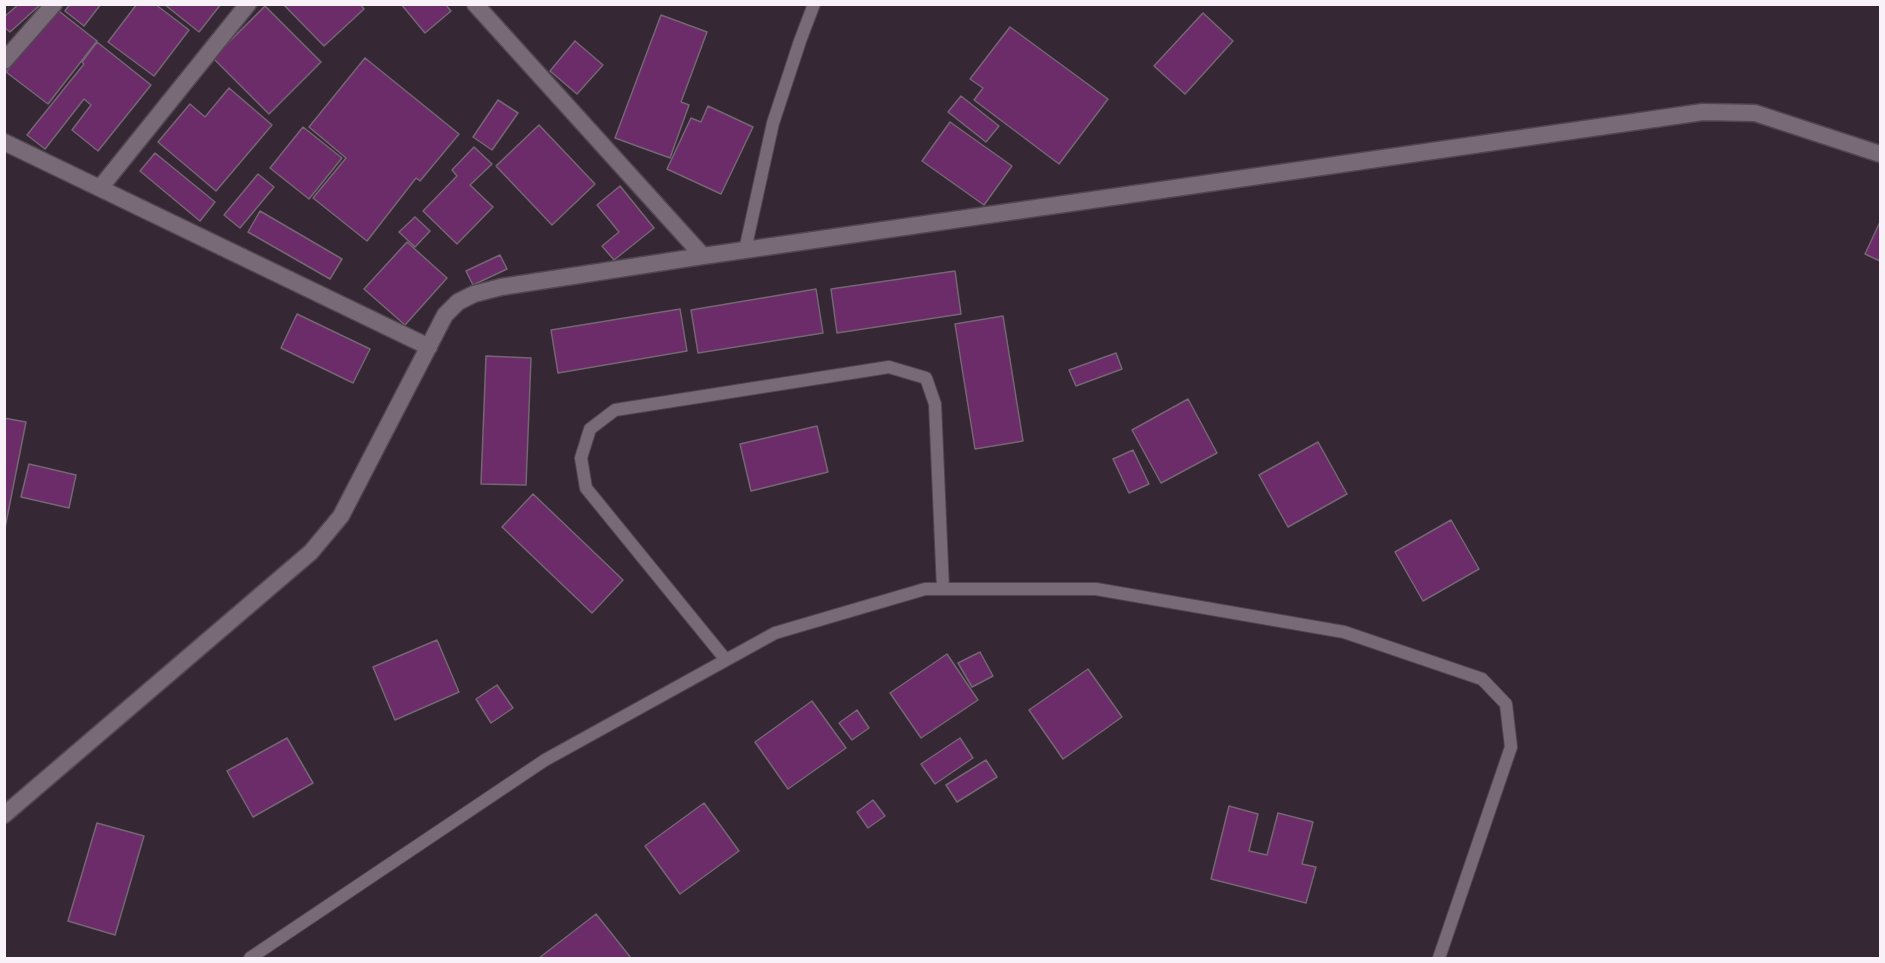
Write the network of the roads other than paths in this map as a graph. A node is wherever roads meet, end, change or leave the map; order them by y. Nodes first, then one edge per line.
1 (54, 4) edge
2 (248, 4) edge
3 (475, 4) edge
4 (814, 4) edge
5 (4, 62) edge
6 (4, 142) edge
7 (1881, 154) edge
8 (100, 188) junction
9 (745, 250) junction
10 (703, 256) junction
11 (429, 346) junction
12 (943, 589) junction
13 (726, 660) junction
14 (4, 815) edge
15 (249, 958) edge
16 (1439, 958) edge

1 - 5 street
2 - 8 street
3 - 10 street
4 - 9 lane
6 - 8 street
7 - 9 street
8 - 11 street
9 - 10 street
10 - 11 street
11 - 14 street
12 - 13 lane
12 - 13 lane
12 - 16 lane
13 - 15 lane

